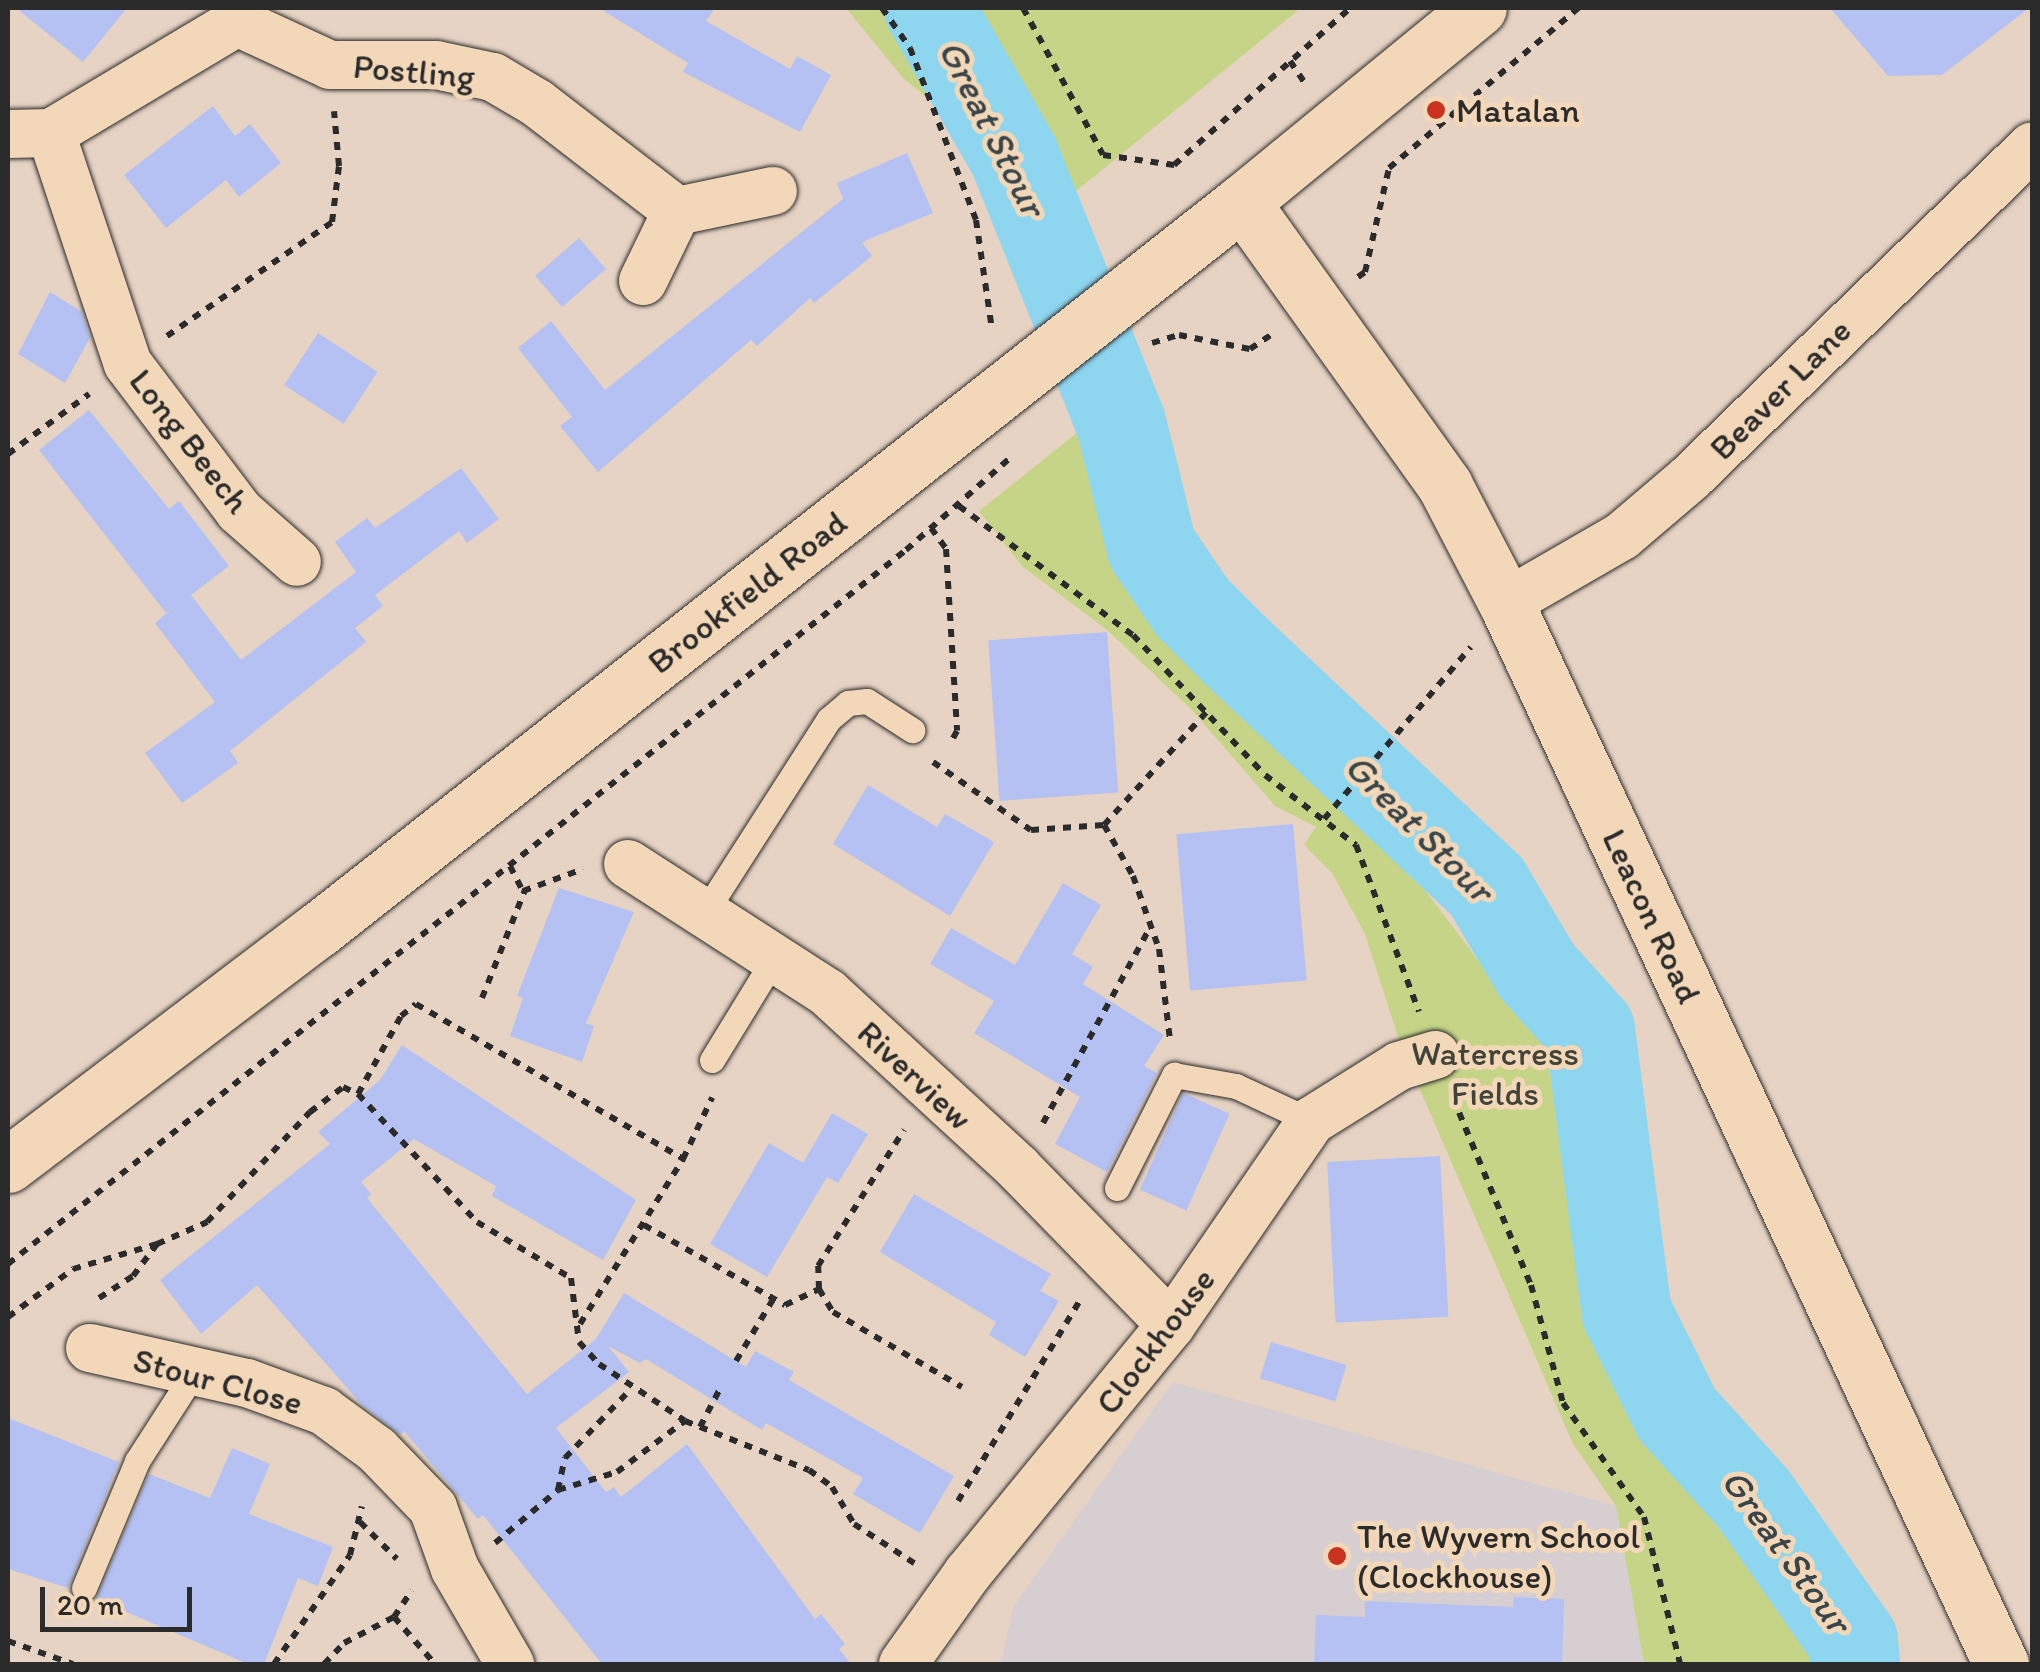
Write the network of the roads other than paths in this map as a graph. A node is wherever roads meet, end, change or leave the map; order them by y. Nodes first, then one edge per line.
1 (1479, 8) edge
2 (233, 15) edge
3 (29, 134) edge
4 (2032, 146) edge
5 (773, 191) dead end
6 (1242, 202) junction
7 (677, 210) junction
8 (643, 280) dead end
9 (297, 562) dead end
10 (1506, 603) junction
11 (916, 741) road end
12 (628, 864) road end
13 (705, 912) junction
14 (774, 957) junction
15 (1435, 1055) dead end
16 (712, 1060) road end
17 (1311, 1122) junction
18 (8, 1165) edge
19 (1117, 1188) dead end
20 (1171, 1325) junction
21 (90, 1348) road end
22 (195, 1371) junction
23 (84, 1588) dead end
24 (510, 1664) edge
25 (903, 1664) edge
26 (2002, 1664) edge

1 - 6 main road, Brookfield Road
2 - 3 street
2 - 7 street, Postling
3 - 9 street, Long Beech
4 - 10 street, Beaver Lane
5 - 7 street
6 - 10 main road, Leacon Road
6 - 18 main road, Brookfield Road
7 - 8 street
10 - 26 main road, Leacon Road
11 - 13 lane
12 - 13 street, Riverview
13 - 14 street, Riverview
14 - 16 lane
14 - 20 street, Riverview
15 - 17 street, Clockhouse
17 - 19 lane
17 - 20 street, Clockhouse
20 - 25 street, Clockhouse
21 - 22 street, Stour Close
22 - 23 lane
22 - 24 street, Stour Close

